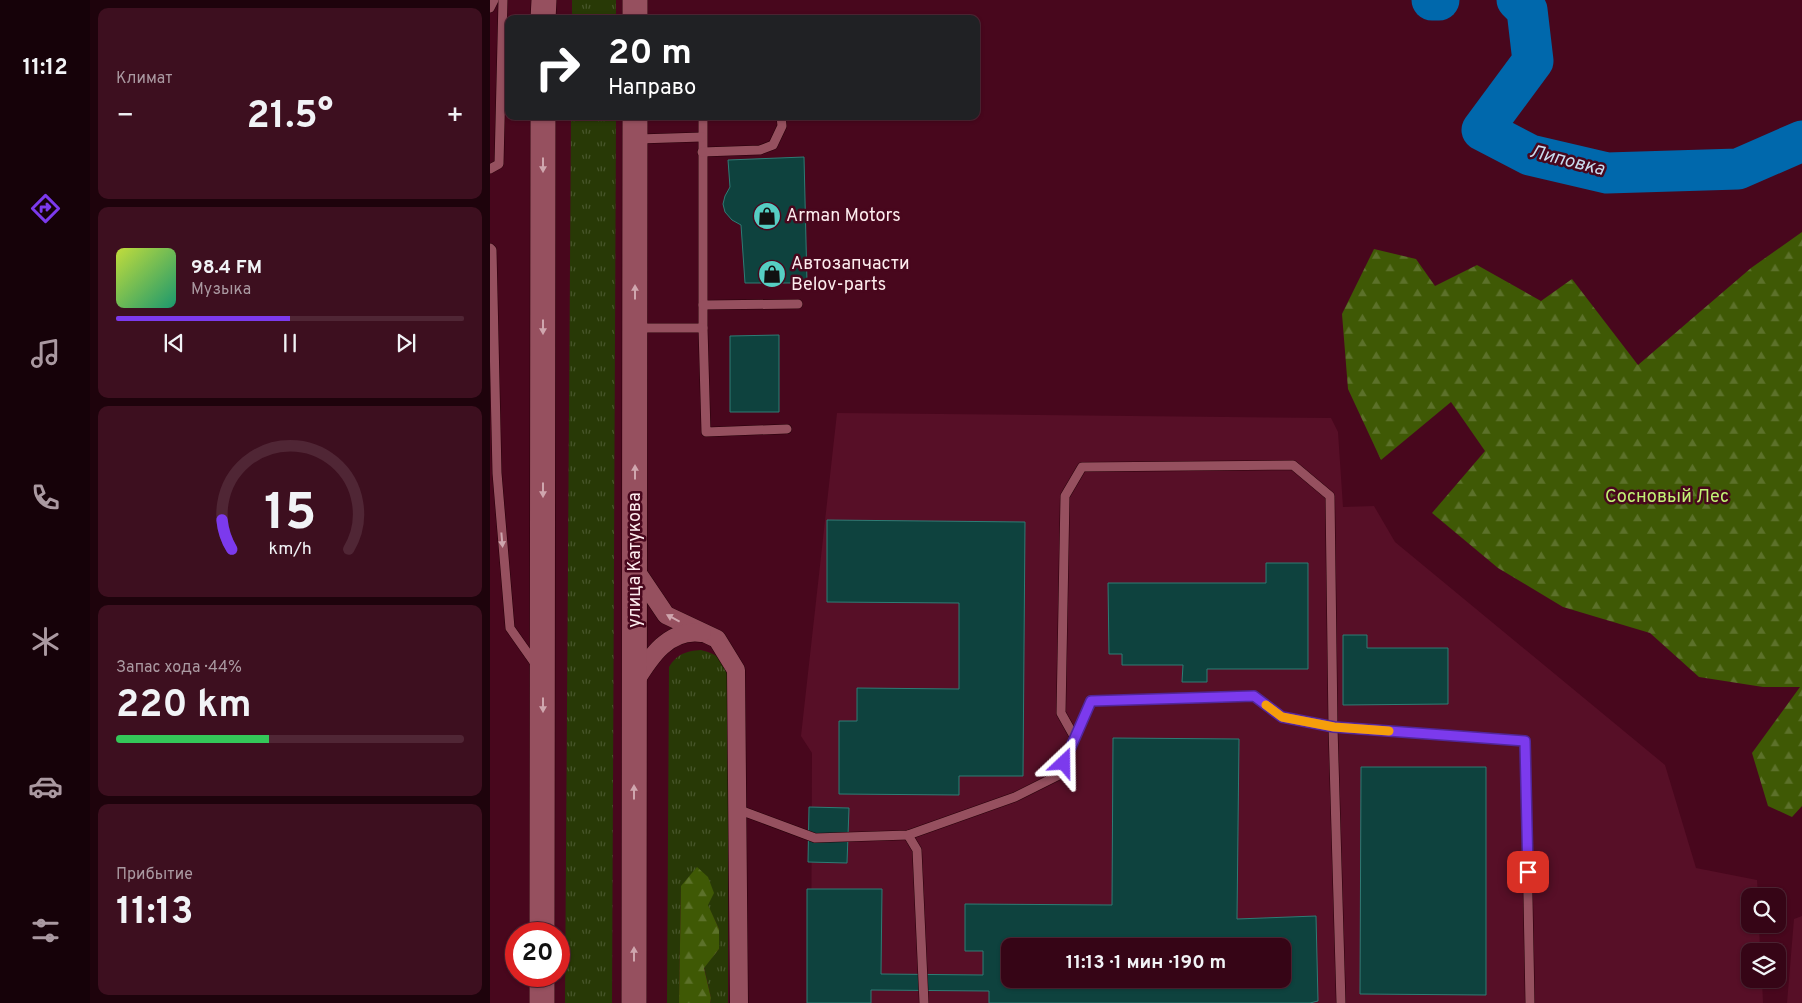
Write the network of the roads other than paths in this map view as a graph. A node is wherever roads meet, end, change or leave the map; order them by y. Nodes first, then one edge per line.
1 (494, 0) edge
2 (503, 0) edge
3 (544, 0) edge
4 (635, 0) edge
5 (490, 8) edge
6 (544, 15) edge
7 (635, 15) edge
8 (543, 120) edge
9 (703, 120) edge
10 (781, 120) edge
11 (635, 128) edge
12 (702, 137) junction
13 (702, 152) junction
14 (490, 169) edge
15 (490, 248) edge
16 (798, 304) dead end
17 (703, 305) junction
18 (635, 328) junction
19 (703, 328) junction
20 (787, 429) dead end
21 (490, 462) edge
22 (497, 473) junction
23 (635, 569) junction
24 (717, 638) junction
25 (543, 676) junction
26 (634, 683) junction
27 (1334, 727) junction
28 (1075, 738) junction
29 (738, 809) junction
30 (908, 835) junction
31 (542, 922) edge
32 (542, 987) edge
33 (542, 1003) edge
34 (634, 1003) edge
35 (739, 1003) edge
36 (924, 1003) edge
37 (1341, 1003) edge
38 (1530, 1003) edge

1 - 5 lane
2 - 14 lane
3 - 6 main road
4 - 7 main road
8 -> 25 main road
9 - 12 lane
10 - 13 lane
11 - 12 lane
18 -> 11 main road, улица Катукова
12 - 13 lane
13 - 17 lane
15 - 22 lane
16 - 17 lane
17 - 19 lane
18 - 19 lane
23 -> 18 main road, улица Катукова
19 - 20 lane
21 - 22 lane
22 -> 25 lane
24 -> 23 street
23 - 26 main road, улица Катукова
24 - 26 street
24 - 29 street
25 -> 31 main road
34 -> 26 main road, улица Катукова
27 - 28 lane
27 - 28 lane
27 - 37 lane
27 - 38 lane
28 - 30 lane
29 - 30 lane
29 - 35 street
30 - 36 lane
32 - 33 main road

